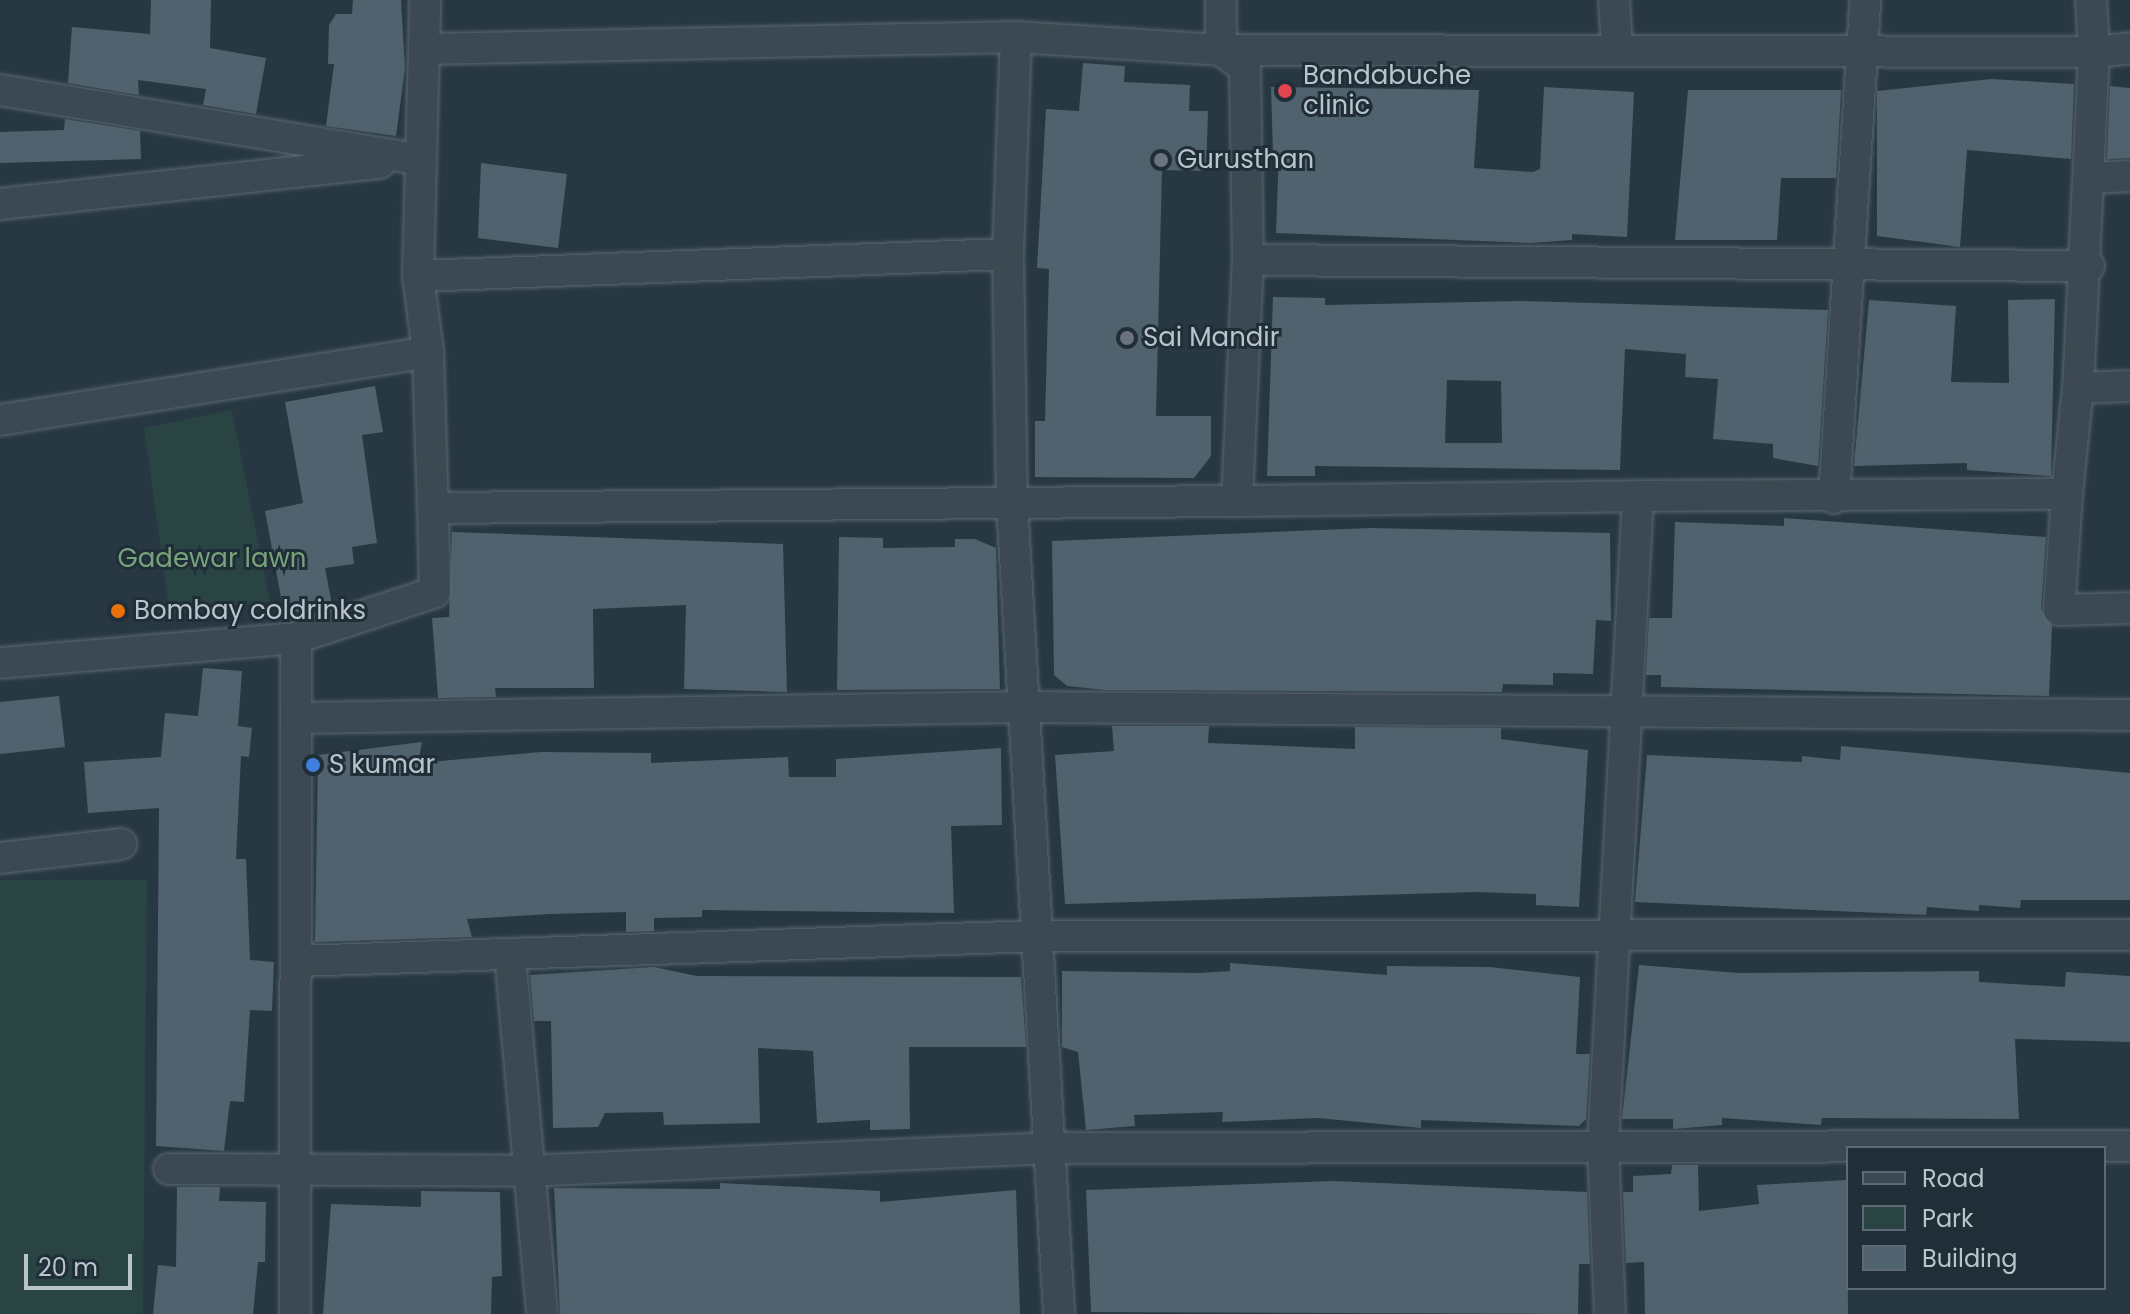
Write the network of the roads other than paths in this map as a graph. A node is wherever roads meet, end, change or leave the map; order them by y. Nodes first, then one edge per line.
1 (425, 0) edge
2 (1221, 0) edge
3 (1614, 0) edge
4 (1865, 0) edge
5 (2091, 0) edge
6 (1016, 37) junction
7 (1617, 47) junction
8 (2130, 48) edge
9 (426, 49) junction
10 (1221, 50) junction
11 (2094, 52) junction
12 (1860, 53) junction
13 (0, 90) edge
14 (418, 159) junction
15 (2130, 176) edge
16 (2090, 178) junction
17 (0, 204) edge
18 (1008, 254) junction
19 (1248, 260) junction
20 (2089, 266) junction
21 (1849, 267) junction
22 (418, 276) junction
23 (428, 352) junction
24 (2130, 386) edge
25 (2078, 388) junction
26 (0, 420) edge
27 (2067, 494) junction
28 (1638, 496) junction
29 (1834, 498) junction
30 (1237, 501) junction
31 (1012, 503) junction
32 (433, 508) junction
33 (2130, 608) edge
34 (296, 638) junction
35 (0, 663) edge
36 (1627, 706) junction
37 (1024, 707) junction
38 (2130, 715) edge
39 (297, 718) junction
40 (121, 844) dead end
41 (0, 858) edge
42 (1612, 933) junction
43 (2130, 935) edge
44 (1037, 936) junction
45 (510, 954) junction
46 (297, 961) junction
47 (1603, 1145) junction
48 (2130, 1146) edge
49 (1050, 1148) junction
50 (169, 1169) dead end
51 (298, 1169) junction
52 (525, 1171) junction
53 (295, 1314) edge
54 (542, 1314) edge
55 (1059, 1314) edge
56 (1610, 1314) edge

1 - 9 street
2 - 10 street
3 - 7 street
4 - 12 street
5 - 11 street
6 - 9 street
6 - 10 street
6 - 18 street
7 - 10 street
7 - 12 street
8 - 11 street
9 - 14 street
10 - 19 street
11 - 12 street
11 - 16 street
12 - 21 street
13 - 14 street
14 - 17 street
14 - 22 street
15 - 16 street
16 - 20 street
18 - 22 street
18 - 31 street
19 - 21 street
19 - 30 street
20 - 21 street
20 - 25 street
21 - 29 street
22 - 23 street
23 - 26 street
23 - 32 street
24 - 25 street
25 - 27 street
27 - 29 street
27 - 33 street
28 - 29 street
28 - 30 street
28 - 36 street
30 - 31 street
31 - 32 street
31 - 37 street
32 - 34 street
34 - 35 street
34 - 39 street
36 - 37 street
36 - 38 street
36 - 42 street
37 - 39 street
37 - 44 street
39 - 46 street
40 - 41 street
42 - 43 street
42 - 44 street
42 - 47 street
44 - 45 street
44 - 49 street
45 - 46 street
45 - 52 street
46 - 51 street
47 - 48 street
47 - 49 street
47 - 56 street
49 - 52 street
49 - 55 street
50 - 51 street
51 - 52 street
51 - 53 street
52 - 54 street

